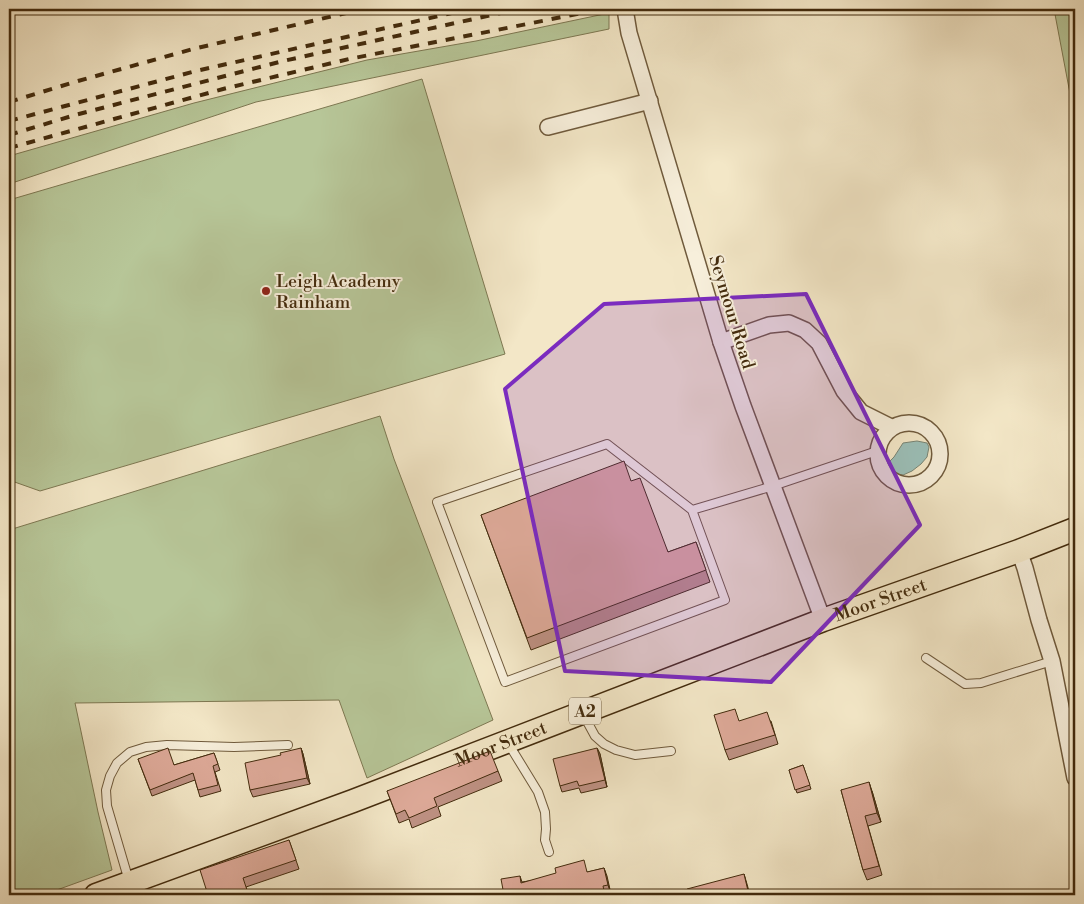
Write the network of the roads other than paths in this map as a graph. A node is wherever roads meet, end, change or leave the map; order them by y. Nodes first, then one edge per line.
1 (625, 9) edge
2 (650, 101) junction
3 (548, 127) dead end
4 (721, 342) junction
5 (891, 427) junction
6 (877, 451) junction
7 (773, 486) junction
8 (692, 510) junction
9 (1075, 529) edge
10 (1019, 551) junction
11 (823, 620) junction
12 (926, 658) dead end
13 (1052, 661) junction
14 (582, 713) junction
15 (507, 742) junction
16 (288, 745) dead end
17 (671, 751) dead end
18 (1075, 778) edge
19 (549, 852) dead end
20 (123, 889) edge
21 (96, 895) edge

1 - 2 street, Seymour Road
2 - 3 street
2 - 4 street, Seymour Road
4 - 5 street
4 - 7 street, Seymour Road
5 - 6 street
5 - 6 street
6 - 7 lane
7 - 8 lane
7 - 11 street, Seymour Road
8 - 8 lane
9 - 10 main road, Moor Street / A2
10 - 11 main road, Moor Street / A2
10 - 13 street
11 - 14 main road, Moor Street / A2
12 - 13 lane
13 - 18 street
14 - 15 main road, Moor Street / A2
14 - 17 lane
15 - 19 lane
15 - 20 main road, Moor Street / A2
16 - 20 lane
20 - 21 main road, Moor Street / A2

